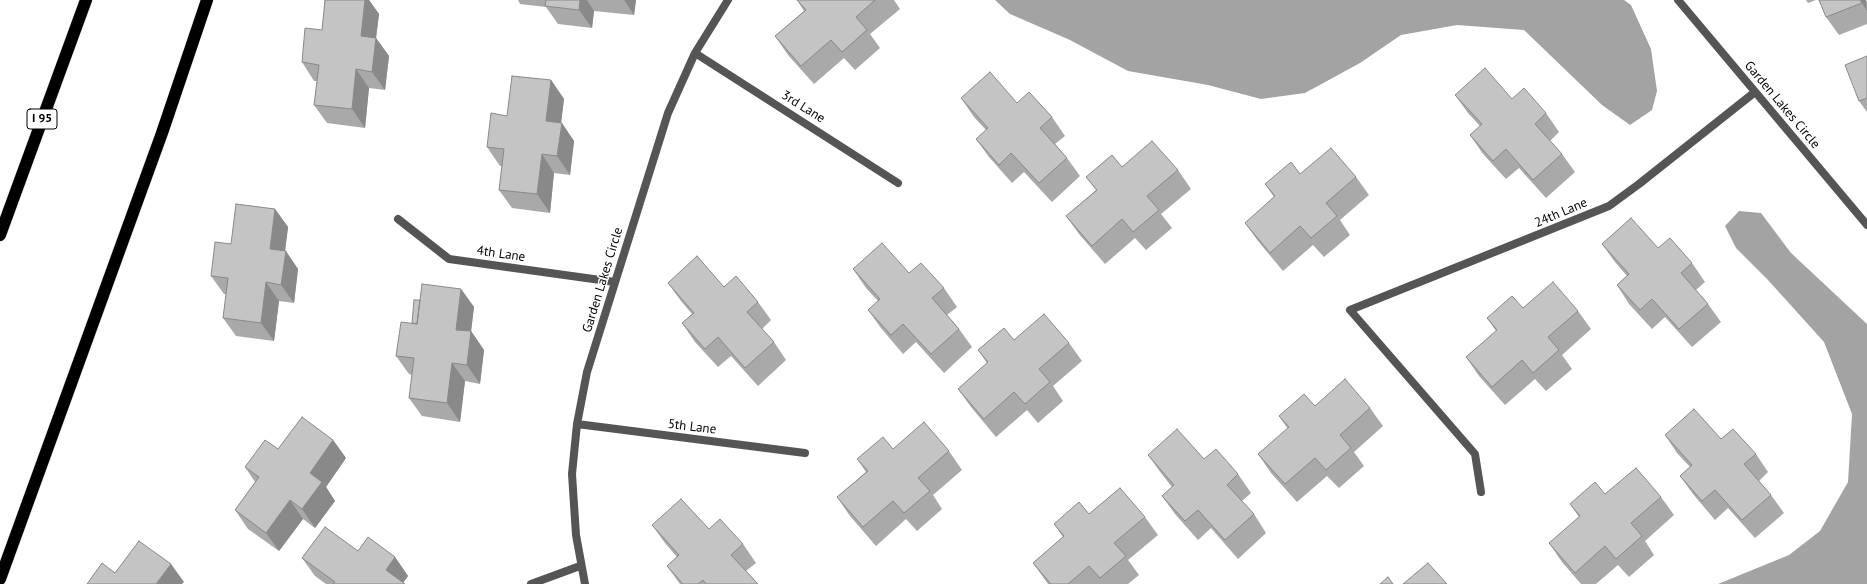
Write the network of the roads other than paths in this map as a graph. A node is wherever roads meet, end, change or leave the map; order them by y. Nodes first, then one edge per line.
1 (207, 0) edge
2 (728, 0) edge
3 (1678, 0) edge
4 (85, 2) edge
5 (695, 53) junction
6 (1755, 92) junction
7 (898, 183) dead end
8 (398, 219) dead end
9 (1867, 225) edge
10 (0, 234) edge
11 (615, 282) junction
12 (576, 424) junction
13 (805, 453) dead end
14 (1481, 492) dead end
15 (580, 566) junction
16 (0, 579) edge
17 (531, 584) edge
18 (585, 584) edge

1 - 16 highway
2 - 5 street, Garden Lakes Circle
3 - 6 street, Garden Lakes Circle
4 - 10 highway, I 95
5 - 7 street, 3rd Lane
5 - 11 street, Garden Lakes Circle
6 - 9 street, Garden Lakes Circle
6 - 14 street, 24th Lane
8 - 11 street, 4th Lane
11 - 12 street, Garden Lakes Circle
12 - 13 street, 5th Lane
12 - 15 street, Garden Lakes Circle
15 - 17 street
15 - 18 street, Garden Lakes Circle

